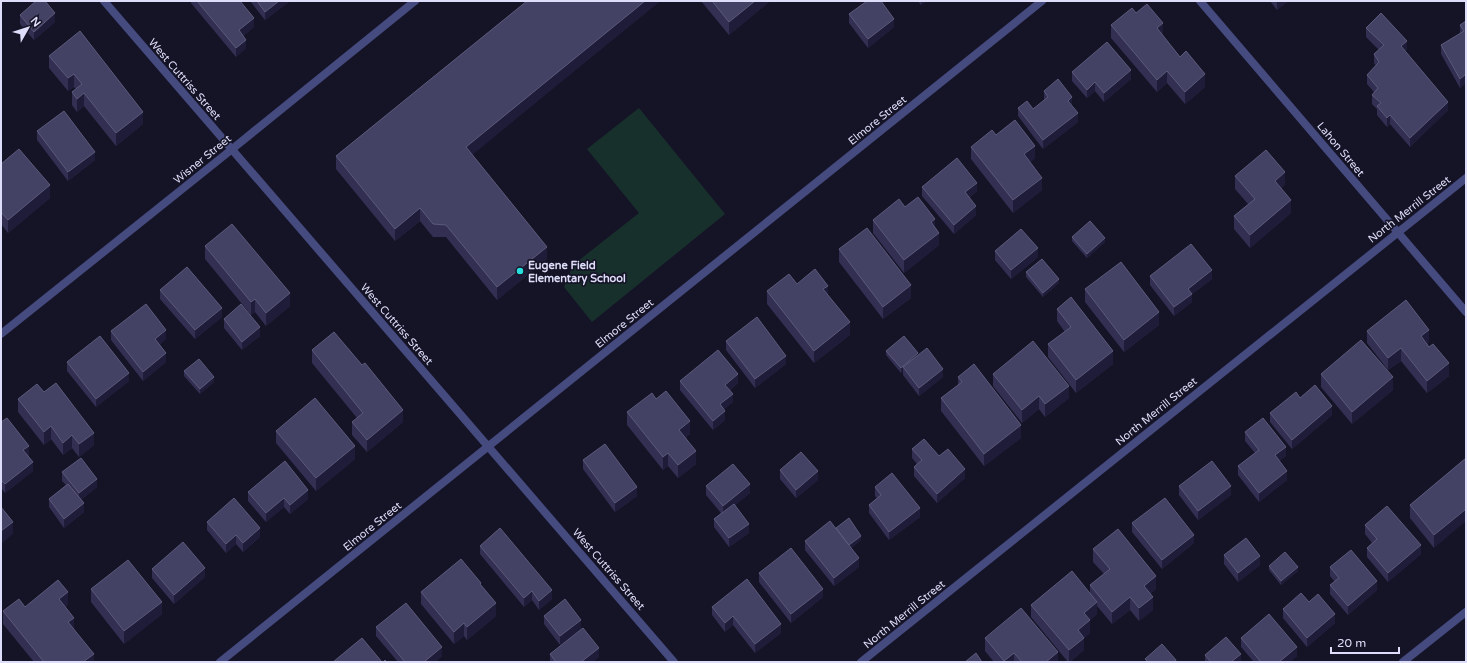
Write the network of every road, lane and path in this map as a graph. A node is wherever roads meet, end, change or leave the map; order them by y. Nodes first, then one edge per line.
1 (104, 1) edge
2 (415, 1) edge
3 (1042, 1) edge
4 (1200, 1) edge
5 (231, 150) junction
6 (1466, 178) edge
7 (1397, 232) junction
8 (1466, 312) edge
9 (1, 334) edge
10 (488, 446) junction
11 (1466, 612) edge
12 (220, 662) edge
13 (674, 662) edge
14 (861, 662) edge
15 (1403, 662) edge

1 - 5 street, West Cuttriss Street
2 - 5 street, Wisner Street
3 - 10 street, Elmore Street
4 - 7 street, Lahon Street
5 - 9 street, Wisner Street
5 - 10 street, West Cuttriss Street
6 - 7 street, North Merrill Street
7 - 8 street, Lahon Street
7 - 14 street, North Merrill Street
10 - 12 street, Elmore Street
10 - 13 street, West Cuttriss Street
11 - 15 street

